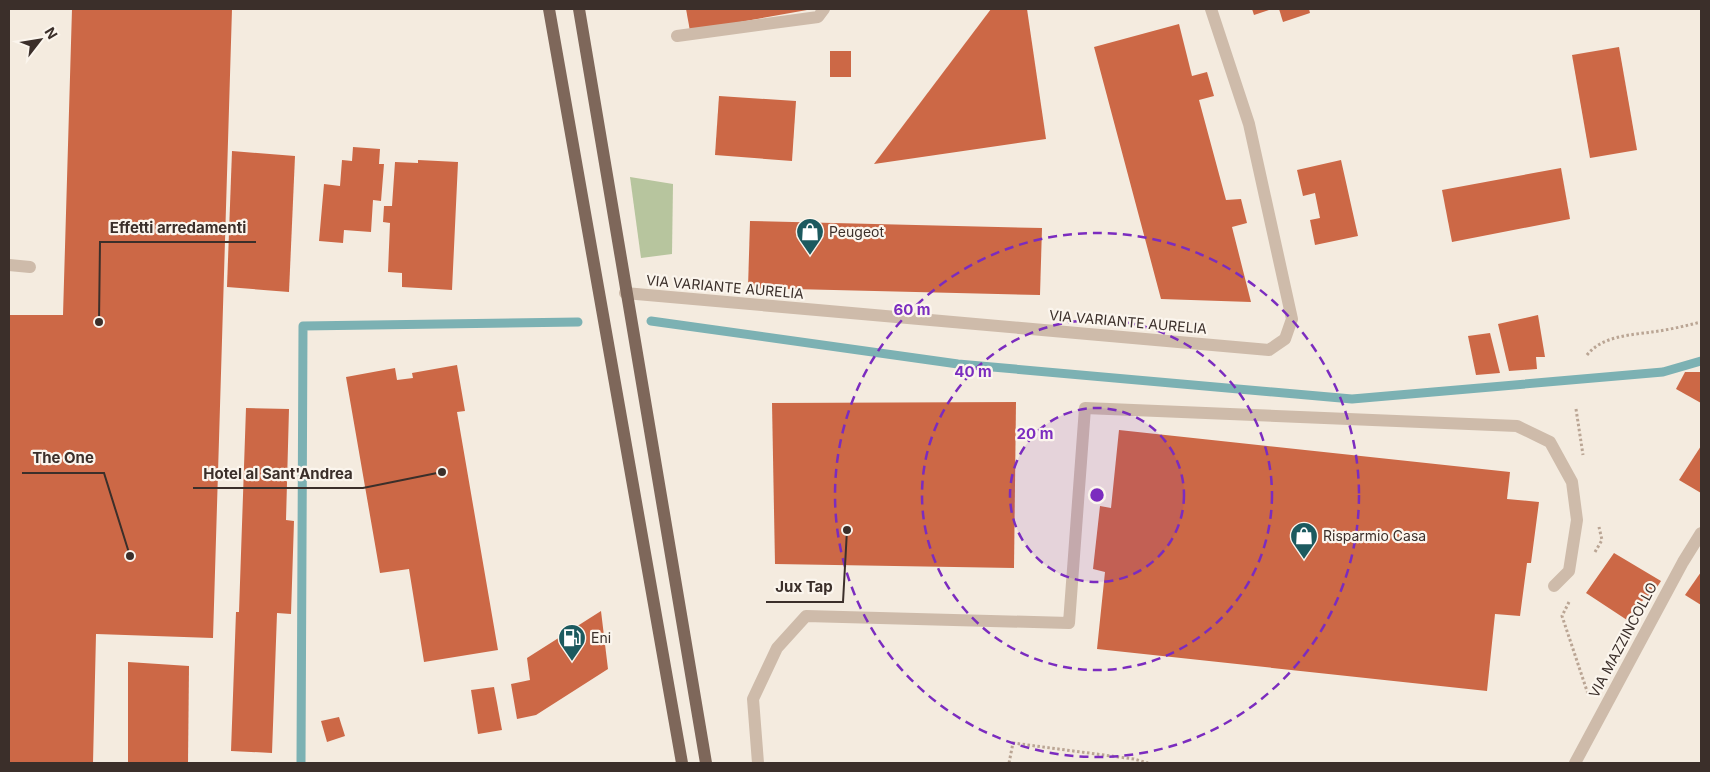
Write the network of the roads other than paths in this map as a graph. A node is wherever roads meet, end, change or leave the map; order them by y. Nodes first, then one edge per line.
1 (549, 9) edge
2 (579, 9) edge
3 (824, 9) edge
4 (1211, 9) edge
5 (677, 36) dead end
6 (9, 265) edge
7 (30, 267) dead end
8 (626, 293) junction
9 (1701, 533) edge
10 (1554, 586) dead end
11 (682, 763) edge
12 (706, 763) edge
13 (758, 763) edge
14 (1575, 763) edge

1 - 11 main road
2 - 8 main road, VIA VARIANTE AURELIA
3 - 5 street
4 - 8 street, VIA VARIANTE AURELIA
6 - 7 street
8 - 12 main road, VIA VARIANTE AURELIA
9 - 14 street, VIA MAZZINCOLLO
10 - 13 street

